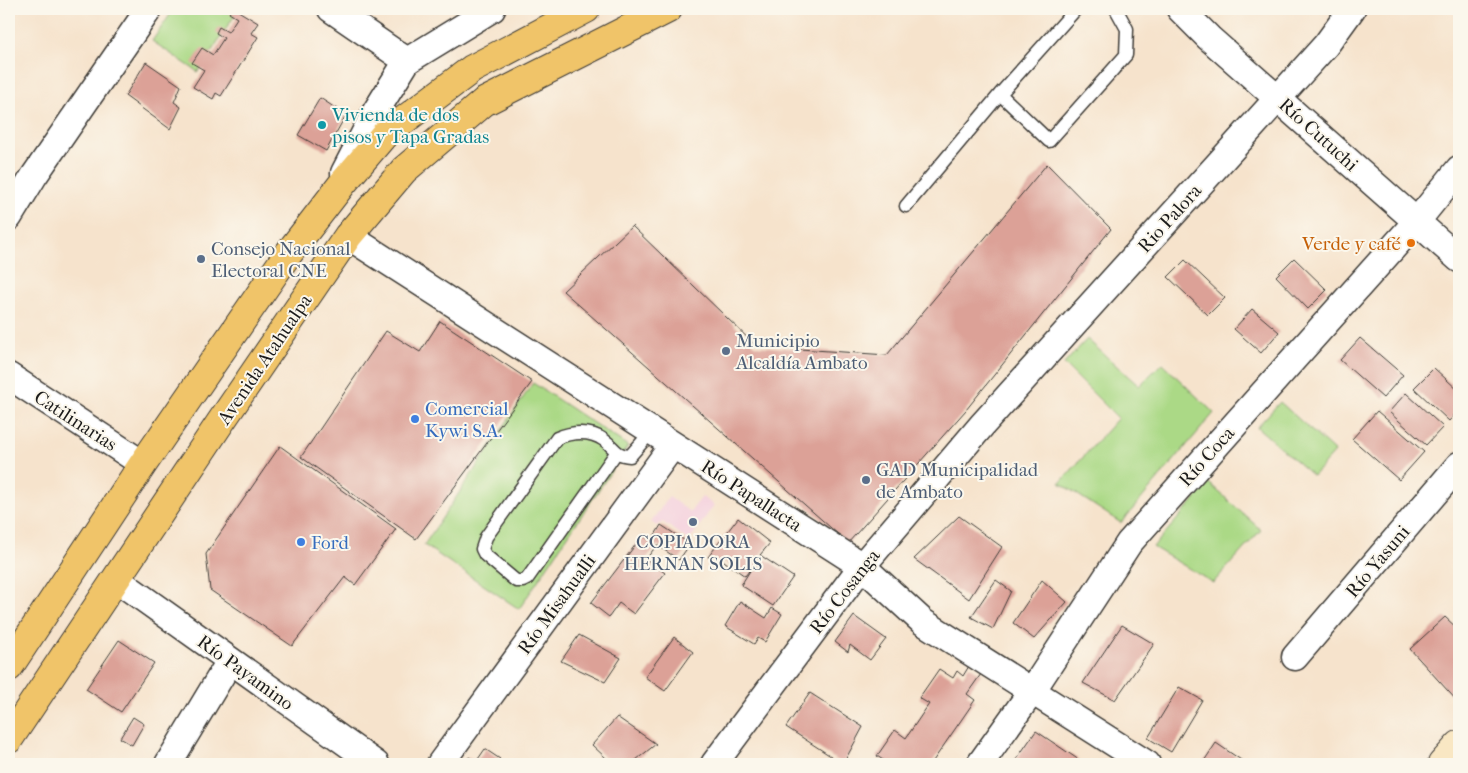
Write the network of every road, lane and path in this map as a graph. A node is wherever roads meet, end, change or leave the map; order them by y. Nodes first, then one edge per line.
1 (149, 9) edge
2 (331, 9) edge
3 (492, 9) edge
4 (586, 9) edge
5 (668, 9) edge
6 (1076, 9) edge
7 (1116, 9) edge
8 (1180, 9) edge
9 (1352, 9) edge
10 (406, 61) junction
11 (1000, 94) junction
12 (1278, 97) junction
13 (1459, 169) edge
14 (343, 184) junction
15 (906, 206) dead end
16 (10, 214) edge
17 (1417, 221) junction
18 (348, 236) junction
19 (1459, 259) edge
20 (9, 376) edge
21 (982, 424) joint
22 (663, 438) junction
23 (616, 453) junction
24 (143, 464) junction
25 (1459, 465) edge
26 (862, 566) junction
27 (116, 579) junction
28 (1295, 657) dead end
29 (230, 661) junction
30 (9, 667) edge
31 (1032, 691) junction
32 (9, 739) edge
33 (1459, 745) edge
34 (168, 764) edge
35 (376, 764) edge
36 (440, 764) edge
37 (714, 764) edge
38 (980, 764) edge
39 (1147, 764) edge
40 (1442, 764) edge

1 - 16 street
2 - 10 street
3 - 10 street
4 - 14 main road
5 - 18 main road, Avenida Atahualpa
6 - 11 lane
7 - 11 lane
8 - 12 street, Río Cutuchi
9 - 12 street, Rio Palora
10 - 14 street
11 - 15 lane
12 - 17 street, Río Cutuchi
12 - 21 street, Rio Palora
13 - 17 street, Río Coca
14 - 24 main road
17 - 19 street, Río Cutuchi
17 - 31 street, Río Coca
18 - 22 street, Río Papallacta
18 - 27 main road, Avenida Atahualpa
20 - 24 street, Catilinarias
21 - 26 street, Río Cosanga
22 - 23 lane
22 - 26 street, Río Papallacta
22 - 36 street, Río Misahualli
23 - 23 lane
24 - 30 main road
25 - 28 street, Río Yasuni
26 - 31 street, Río Papallacta
26 - 37 street, Río Cosanga
27 - 29 street, Río Payamino
27 - 32 main road, Avenida Atahualpa
29 - 34 street
29 - 35 street, Río Payamino
31 - 38 street, Río Coca
31 - 39 street, Río Papallacta
33 - 40 street

